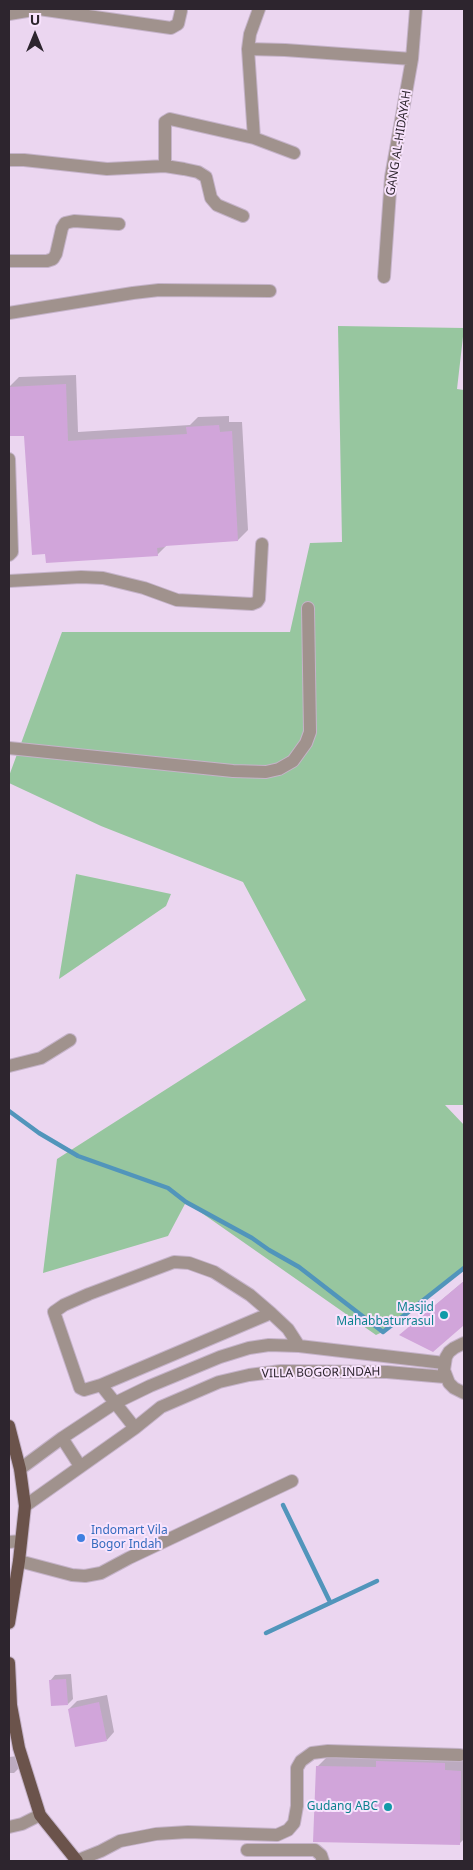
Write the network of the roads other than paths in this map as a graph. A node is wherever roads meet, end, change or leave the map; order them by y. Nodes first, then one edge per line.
1 (259, 9) edge
2 (416, 9) edge
3 (181, 11) dead end
4 (9, 14) edge
5 (248, 49) junction
6 (412, 59) junction
7 (254, 138) junction
8 (294, 153) dead end
9 (9, 160) edge
10 (164, 166) junction
11 (243, 216) dead end
12 (119, 224) dead end
13 (9, 261) edge
14 (384, 276) dead end
15 (270, 291) dead end
16 (9, 313) edge
17 (9, 459) edge
18 (262, 544) dead end
19 (9, 555) edge
20 (9, 581) edge
21 (308, 608) dead end
22 (9, 748) edge
23 (70, 1040) dead end
24 (9, 1066) edge
25 (272, 1313) junction
26 (464, 1344) edge
27 (298, 1346) junction
28 (388, 1356) junction
29 (444, 1363) junction
30 (387, 1372) junction
31 (445, 1377) junction
32 (101, 1385) junction
33 (464, 1393) edge
34 (115, 1403) junction
35 (9, 1426) edge
36 (135, 1428) junction
37 (62, 1438) junction
38 (80, 1466) junction
39 (20, 1470) junction
40 (292, 1481) dead end
41 (24, 1506) junction
42 (15, 1541) edge
43 (19, 1561) junction
44 (9, 1623) edge
45 (9, 1663) edge
46 (460, 1755) dead end
47 (40, 1815) junction
48 (9, 1826) edge
49 (247, 1850) dead end
50 (77, 1861) edge
51 (323, 1861) edge

1 - 5 street
2 - 6 street, GANG AL-HIDAYAH
3 - 4 street
5 - 6 street
5 - 7 street
6 - 14 street, GANG AL-HIDAYAH
7 - 8 street
7 - 10 street
9 - 10 street
10 - 11 street
12 - 13 street
15 - 16 street
17 - 19 street
18 - 20 street
21 - 22 street
23 - 24 street
25 - 27 street
25 - 32 street
25 - 32 street
26 - 29 street
27 - 28 street, VILLA BOGOR INDAH
27 - 34 street, VILLA BOGOR INDAH
28 - 29 street, VILLA BOGOR INDAH
28 - 30 street
29 - 31 street
30 - 31 street, VILLA BOGOR INDAH
30 - 36 street, VILLA BOGOR INDAH
31 - 33 street
32 - 34 street
34 - 36 street
34 - 37 street, VILLA BOGOR INDAH
35 - 39 main road
36 - 38 street, VILLA BOGOR INDAH
37 - 38 street
37 - 39 street, VILLA BOGOR INDAH
38 - 41 street, VILLA BOGOR INDAH
39 - 41 main road
40 - 43 street
41 - 42 main road
42 - 43 main road
43 - 44 main road
45 - 47 main road
46 - 50 street
47 - 48 street
47 - 50 main road
49 - 51 street

